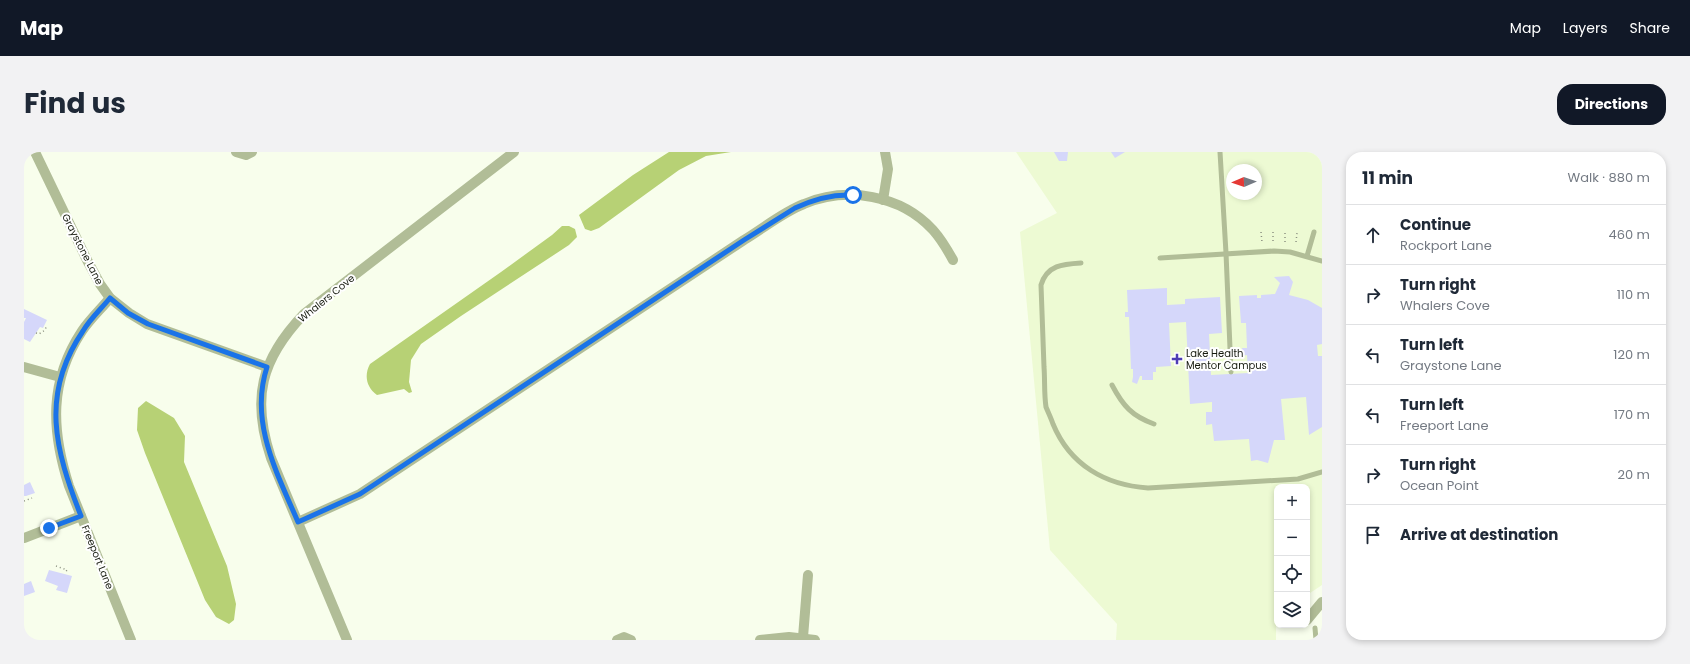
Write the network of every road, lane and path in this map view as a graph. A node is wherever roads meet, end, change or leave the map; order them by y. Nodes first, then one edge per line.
1 (35, 152) edge
2 (236, 152) edge
3 (252, 152) edge
4 (514, 152) edge
5 (885, 152) edge
6 (1220, 152) edge
7 (884, 200) junction
8 (1261, 232) dead end
9 (1273, 232) dead end
10 (1285, 232) dead end
11 (1314, 232) dead end
12 (1297, 233) dead end
13 (1262, 242) dead end
14 (1273, 242) dead end
15 (1284, 242) dead end
16 (1296, 242) dead end
17 (1226, 253) junction
18 (1307, 256) junction
19 (1160, 258) dead end
20 (953, 260) dead end
21 (1322, 261) edge
22 (1081, 263) dead end
23 (110, 298) junction
24 (47, 325) dead end
25 (36, 333) dead end
26 (24, 367) edge
27 (267, 367) junction
28 (1231, 372) dead end
29 (60, 377) junction
30 (1112, 385) dead end
31 (1154, 424) dead end
32 (1322, 472) edge
33 (32, 498) dead end
34 (24, 501) edge
35 (81, 516) junction
36 (298, 522) junction
37 (24, 538) edge
38 (56, 566) dead end
39 (65, 573) dead end
40 (808, 575) dead end
41 (1322, 602) edge
42 (1310, 616) edge
43 (1315, 628) dead end
44 (802, 637) junction
45 (131, 640) edge
46 (347, 640) edge
47 (617, 640) edge
48 (631, 640) edge
49 (760, 640) edge
50 (815, 640) edge
51 (1316, 640) edge

1 - 23 street, Graystone Lane
2 - 3 street
4 - 27 street, Whalers Cove
5 - 7 street
6 - 17 lane
7 - 20 street
7 - 36 street
8 - 13 path
9 - 14 path
10 - 15 path
11 - 18 lane
12 - 16 path
17 - 18 lane
17 - 19 lane
17 - 28 lane
18 - 21 lane
22 - 32 lane
23 - 27 street, Graystone Lane
23 - 29 street, Freeport Lane
24 - 25 path
26 - 29 street
27 - 36 street, Whalers Cove
29 - 35 street, Freeport Lane
30 - 31 lane
33 - 34 path
35 - 37 street
35 - 45 street, Freeport Lane
36 - 46 street, Whalers Cove
38 - 39 path
40 - 44 street
41 - 42 street
43 - 51 lane
44 - 49 street
44 - 50 street
47 - 48 street

